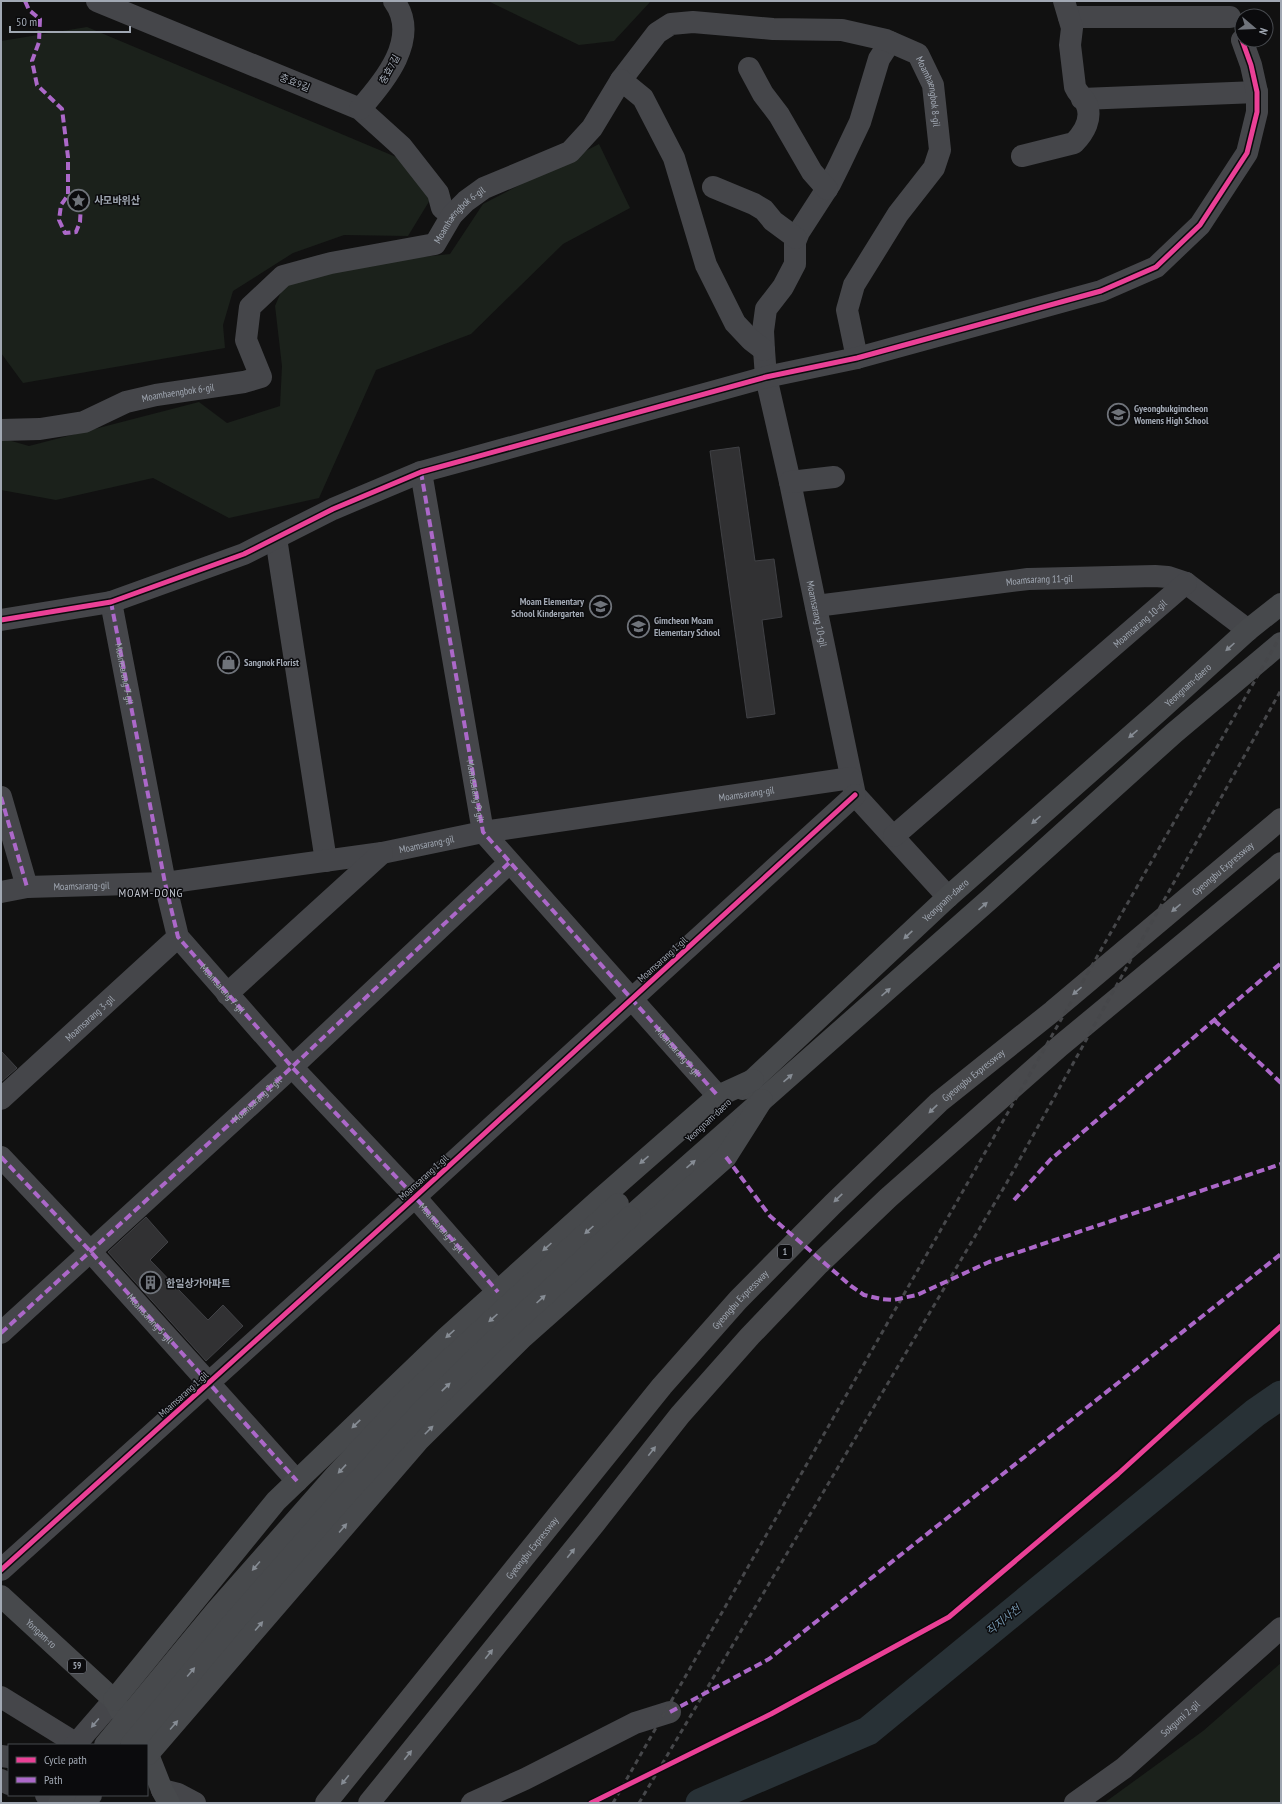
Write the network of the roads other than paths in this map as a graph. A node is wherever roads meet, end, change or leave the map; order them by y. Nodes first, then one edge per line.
1 (97, 1) edge
2 (394, 1) edge
3 (1067, 9) edge
4 (1227, 9) edge
5 (1234, 23) edge
6 (890, 42) junction
7 (1245, 48) edge
8 (749, 68) dead end
9 (621, 80) junction
10 (1256, 92) junction
11 (1082, 100) junction
12 (360, 109) junction
13 (1022, 156) dead end
14 (713, 187) dead end
15 (827, 189) junction
16 (452, 215) junction
17 (796, 238) junction
18 (764, 350) junction
19 (857, 358) junction
20 (766, 377) junction
21 (1, 430) edge
22 (421, 472) junction
23 (834, 477) dead end
24 (790, 482) junction
25 (276, 538) junction
26 (1186, 583) junction
27 (111, 602) junction
28 (1281, 604) edge
29 (816, 606) junction
30 (1, 620) edge
31 (1248, 630) junction
32 (1281, 643) edge
33 (853, 787) junction
34 (1, 797) edge
35 (1281, 819) edge
36 (483, 832) junction
37 (894, 836) junction
38 (382, 853) junction
39 (326, 861) junction
40 (509, 863) junction
41 (1281, 863) edge
42 (165, 883) junction
43 (27, 887) junction
44 (1, 892) edge
45 (948, 897) junction
46 (178, 937) junction
47 (226, 994) junction
48 (632, 999) junction
49 (292, 1067) junction
50 (753, 1080) junction
51 (718, 1096) junction
52 (1, 1099) edge
53 (762, 1100) junction
54 (1, 1158) edge
55 (415, 1197) junction
56 (624, 1211) junction
57 (90, 1251) junction
58 (498, 1292) junction
59 (1, 1333) edge
60 (209, 1383) junction
61 (297, 1482) junction
62 (1, 1570) edge
63 (1, 1596) edge
64 (1281, 1628) edge
65 (1, 1697) edge
66 (114, 1700) junction
67 (670, 1712) dead end
68 (74, 1744) edge
69 (77, 1744) edge
70 (106, 1744) edge
71 (140, 1744) edge
72 (147, 1744) edge
73 (148, 1744) edge
74 (148, 1761) edge
75 (49, 1796) edge
76 (165, 1797) edge
77 (73, 1803) edge
78 (195, 1803) edge
79 (326, 1803) edge
80 (369, 1803) edge
81 (472, 1803) edge
82 (1075, 1803) edge

1 - 12 street, 충효9길
2 - 12 street, 충효7길
3 - 4 street
3 - 11 street
4 - 5 street
6 - 9 street, Moamhaengbok 8-gil
6 - 15 street
6 - 19 street, Moamhaengbok 8-gil
7 - 10 street
8 - 15 street
9 - 16 street, Moamhaengbok 6-gil
9 - 18 street
10 - 11 street
10 - 19 street
11 - 13 street
12 - 16 street, 충효9길
14 - 17 street
15 - 17 street
16 - 21 street, Moamhaengbok 6-gil
17 - 18 street, Moamsarang 10-gil
18 - 20 street, Moamsarang 10-gil
19 - 20 street
20 - 22 street
20 - 24 street, Moamsarang 10-gil
22 - 25 street
22 - 36 street, Moamsarang 9-gil
23 - 24 street
24 - 29 street, Moamsarang 10-gil
25 - 27 street
25 - 39 street
26 - 29 street, Moamsarang 11-gil
26 - 31 street, Moamsarang 11-gil
26 - 37 street, Moamsarang 10-gil
27 - 30 street
27 - 42 street, Moamsarang 7-gil
28 - 31 main road, Yeongnam-daero
29 - 33 street, Moamsarang 10-gil
31 -> 45 main road, Yeongnam-daero
53 -> 32 main road, Yeongnam-daero
33 - 36 street, Moamsarang-gil
33 - 37 street
33 - 48 street, Moamsarang 1-gil
34 - 43 street
35 -> 79 highway, Gyeongbu Expressway / 1
36 - 38 street, Moamsarang-gil
36 - 40 street, Moamsarang 9-gil
37 - 45 street
38 - 39 street, Moamsarang-gil
38 - 47 street
39 - 42 street, Moamsarang-gil
40 - 48 street, Moamsarang 9-gil
40 - 49 street, Moamsarang 2-gil
80 -> 41 highway
42 - 43 street, Moamsarang-gil
42 - 46 street, Moamsarang 7-gil
43 - 44 street, Moamsarang-gil
45 -> 50 main road, Yeongnam-daero
46 - 47 street, Moamsarang 7-gil
46 - 52 street, Moamsarang 3-gil
47 - 49 street, Moamsarang 7-gil
48 - 51 street, Moamsarang 9-gil
48 - 55 street, Moamsarang 1-gil
49 - 55 street, Moamsarang 7-gil
49 - 57 street, Moamsarang 2-gil
50 - 51 main road
50 - 56 main road, Yeongnam-daero
51 -> 58 main road
56 -> 53 main road, Yeongnam-daero
73 -> 53 main road
54 - 57 street, Moamsarang 5-gil
55 - 58 street, Moamsarang 7-gil
55 - 60 street, Moamsarang 1-gil
56 -> 70 main road, bridge
72 -> 56 main road, bridge
57 - 59 street, Moamsarang 2-gil
57 - 60 street, Moamsarang 5-gil
58 -> 61 main road
60 - 61 street, Moamsarang 5-gil
60 - 62 street, Moamsarang 1-gil
61 - 66 main road
63 - 66 main road, Yongam-ro / 59
64 - 82 street, Sokgumi 2-gil
65 - 68 street
66 -> 69 street
66 - 71 main road, Yongam-ro / 59
67 - 81 street
74 - 76 main road, 59
75 - 77 street
76 - 78 street

